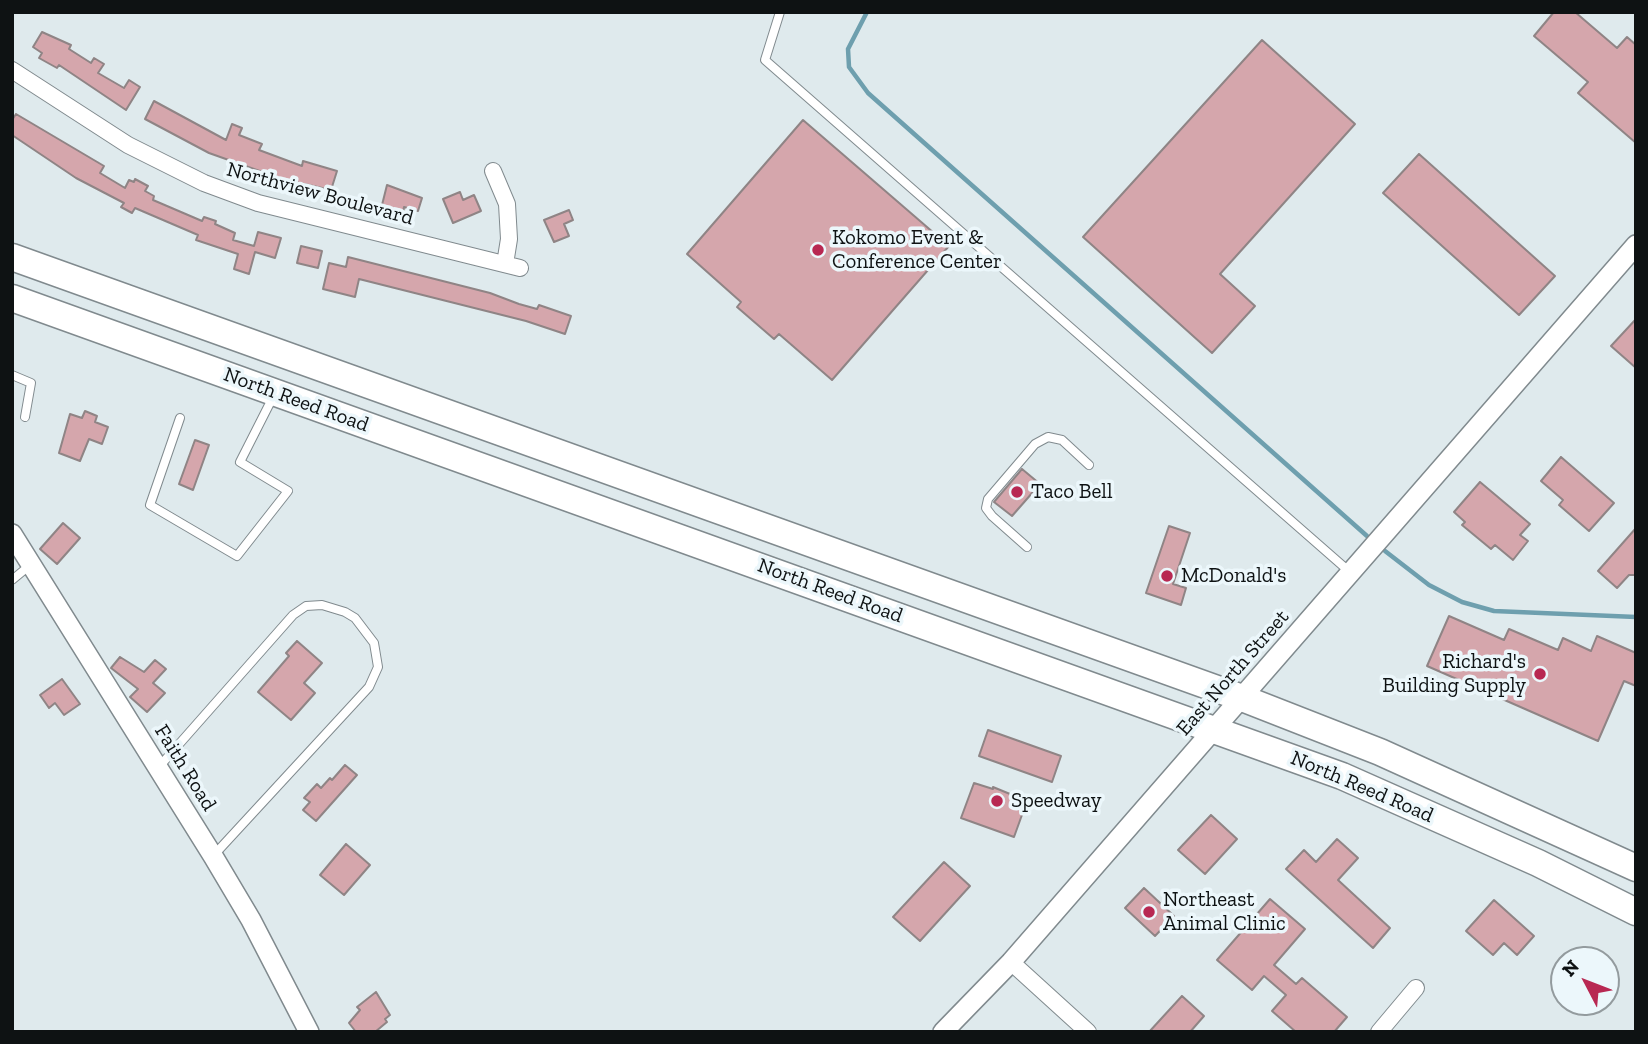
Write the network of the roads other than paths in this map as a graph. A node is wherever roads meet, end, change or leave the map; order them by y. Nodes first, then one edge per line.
1 (780, 12) edge
2 (12, 70) edge
3 (493, 171) dead end
4 (1636, 245) edge
5 (12, 257) edge
6 (12, 298) edge
7 (12, 375) edge
8 (276, 393) junction
9 (25, 417) dead end
10 (180, 418) dead end
11 (1089, 465) dead end
12 (13, 537) edge
13 (1027, 547) dead end
14 (29, 566) junction
15 (1351, 573) junction
16 (12, 580) edge
17 (1242, 698) junction
18 (1215, 729) junction
19 (158, 768) junction
20 (213, 856) junction
21 (1636, 868) edge
22 (1636, 912) edge
23 (1011, 962) junction
24 (1416, 988) dead end
25 (309, 1032) edge
26 (943, 1032) edge
27 (1088, 1032) edge
28 (1379, 1032) edge

1 - 15 lane
2 - 3 street, Northview Boulevard
4 - 15 street, East North Street
5 - 17 main road, North Reed Road
6 - 8 main road, North Reed Road
7 - 9 lane
8 - 10 lane
8 - 18 main road, North Reed Road
11 - 13 lane
12 - 14 street, Faith Road
14 - 16 lane
14 - 19 street, Faith Road
15 - 17 street, East North Street
17 - 18 street, East North Street
17 - 21 main road, North Reed Road
18 - 22 main road, North Reed Road
18 - 23 street, East North Street
19 - 20 street, Faith Road
19 - 20 lane
20 - 25 street, Faith Road
23 - 26 street, East North Street
23 - 27 street
24 - 28 street

